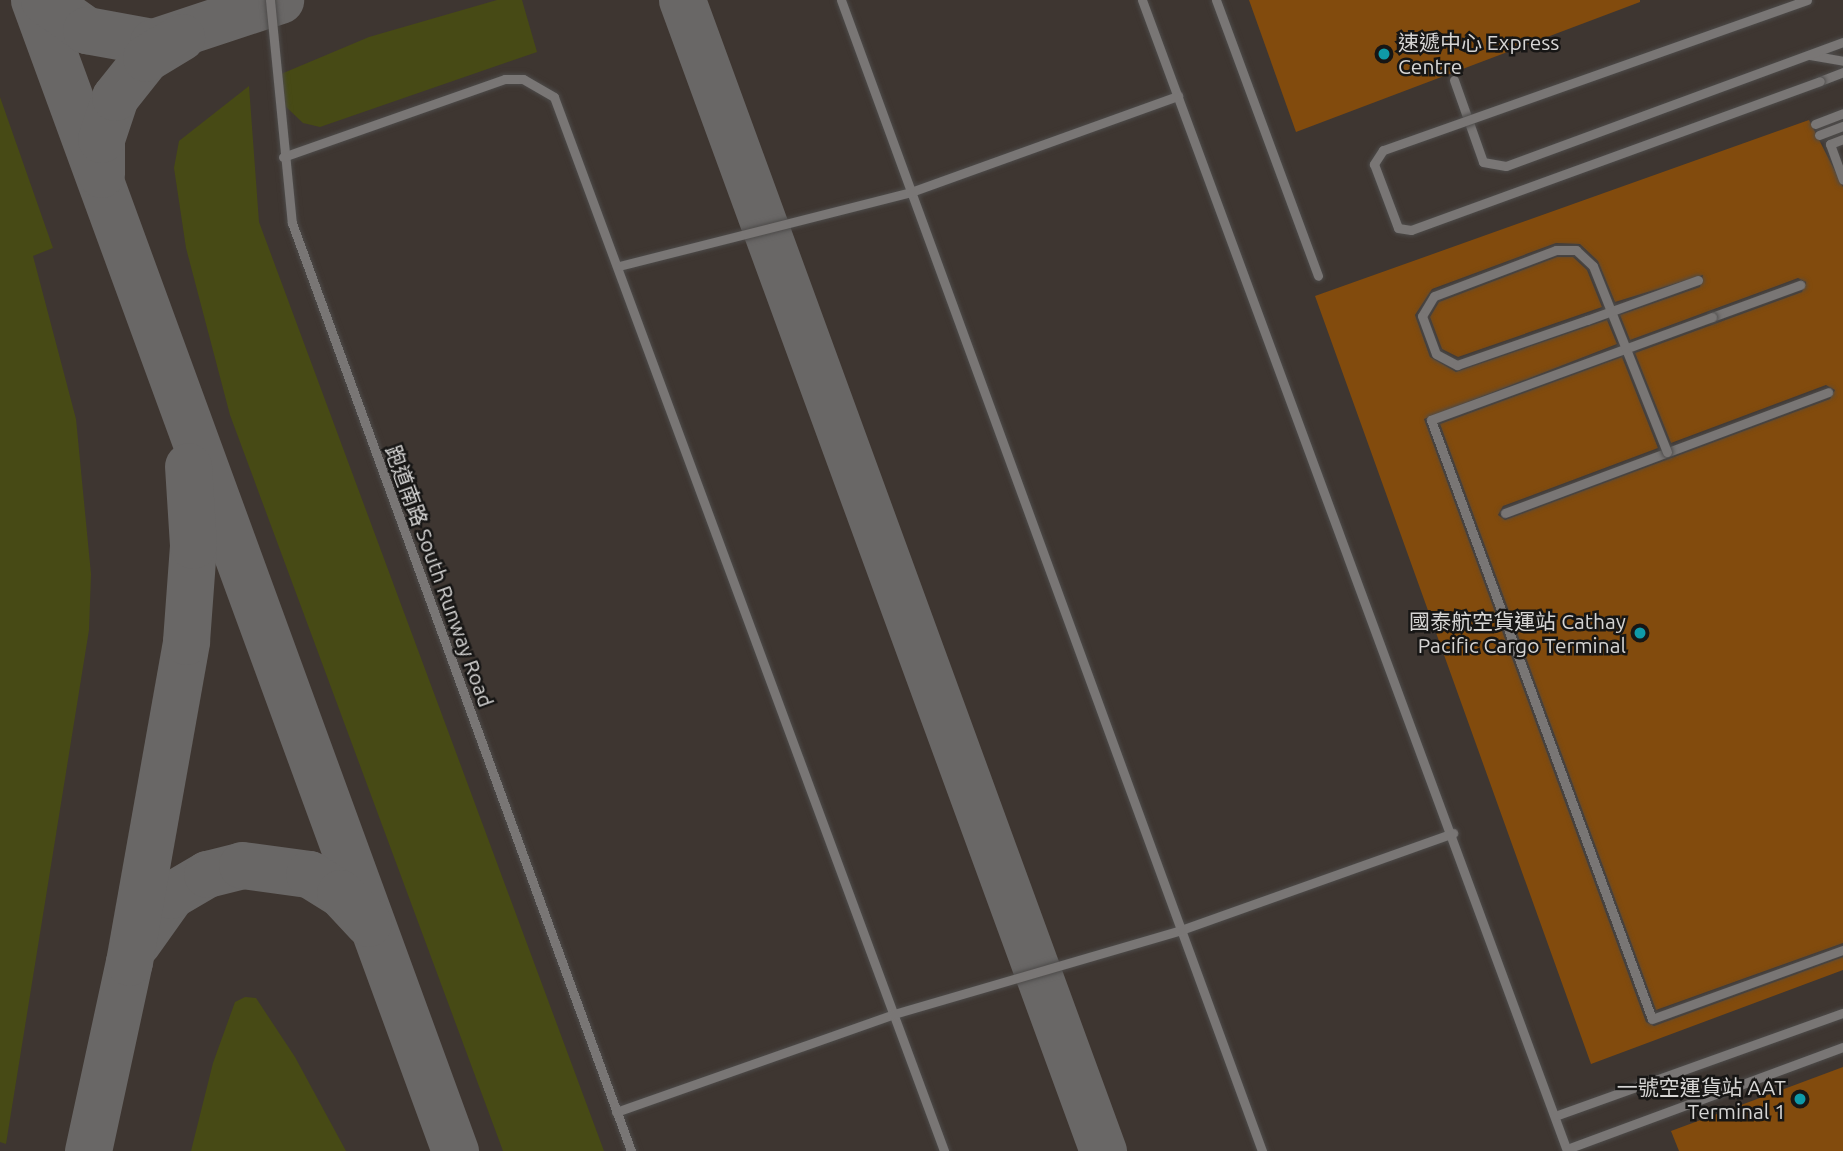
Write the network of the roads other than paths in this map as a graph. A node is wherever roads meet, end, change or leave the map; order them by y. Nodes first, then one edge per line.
1 (270, 0) edge
2 (841, 0) edge
3 (1142, 0) edge
4 (1216, 0) edge
5 (1807, 0) edge
6 (1843, 42) edge
7 (1808, 55) junction
8 (1843, 61) edge
9 (1843, 72) edge
10 (1454, 80) dead end
11 (1178, 96) junction
12 (1843, 113) edge
13 (1815, 124) dead end
14 (1843, 126) edge
15 (1819, 135) dead end
16 (1843, 139) edge
17 (283, 157) junction
18 (1843, 180) edge
19 (911, 192) junction
20 (619, 266) junction
21 (1318, 276) dead end
22 (1698, 280) dead end
23 (1800, 285) dead end
24 (1828, 393) dead end
25 (1667, 452) junction
26 (1505, 513) dead end
27 (1453, 833) junction
28 (1181, 930) junction
29 (1843, 950) edge
30 (1843, 1013) edge
31 (894, 1014) junction
32 (1843, 1047) edge
33 (616, 1112) junction
34 (1555, 1116) junction
35 (1567, 1150) edge
36 (631, 1151) edge
37 (944, 1151) edge
38 (1262, 1151) edge

1 - 17 lane, 跑道南路 South Runway Road
2 - 19 lane
3 - 11 lane
4 - 21 lane
5 - 9 lane, bridge
6 - 7 lane
7 - 8 lane
7 - 10 lane
11 - 19 lane
11 - 27 lane
12 - 13 lane
14 - 15 lane
16 - 18 lane
17 - 20 lane
17 - 33 lane, 跑道南路 South Runway Road
19 - 20 lane
19 - 28 lane
20 - 31 lane
22 - 25 lane, bridge
23 - 29 lane, bridge
24 - 25 lane
25 - 26 lane
27 - 28 lane
27 - 34 lane
28 - 31 lane
28 - 38 lane
30 - 34 lane
31 - 33 lane
31 - 37 lane
32 - 35 lane
33 - 36 lane, 跑道南路 South Runway Road
34 - 35 lane

